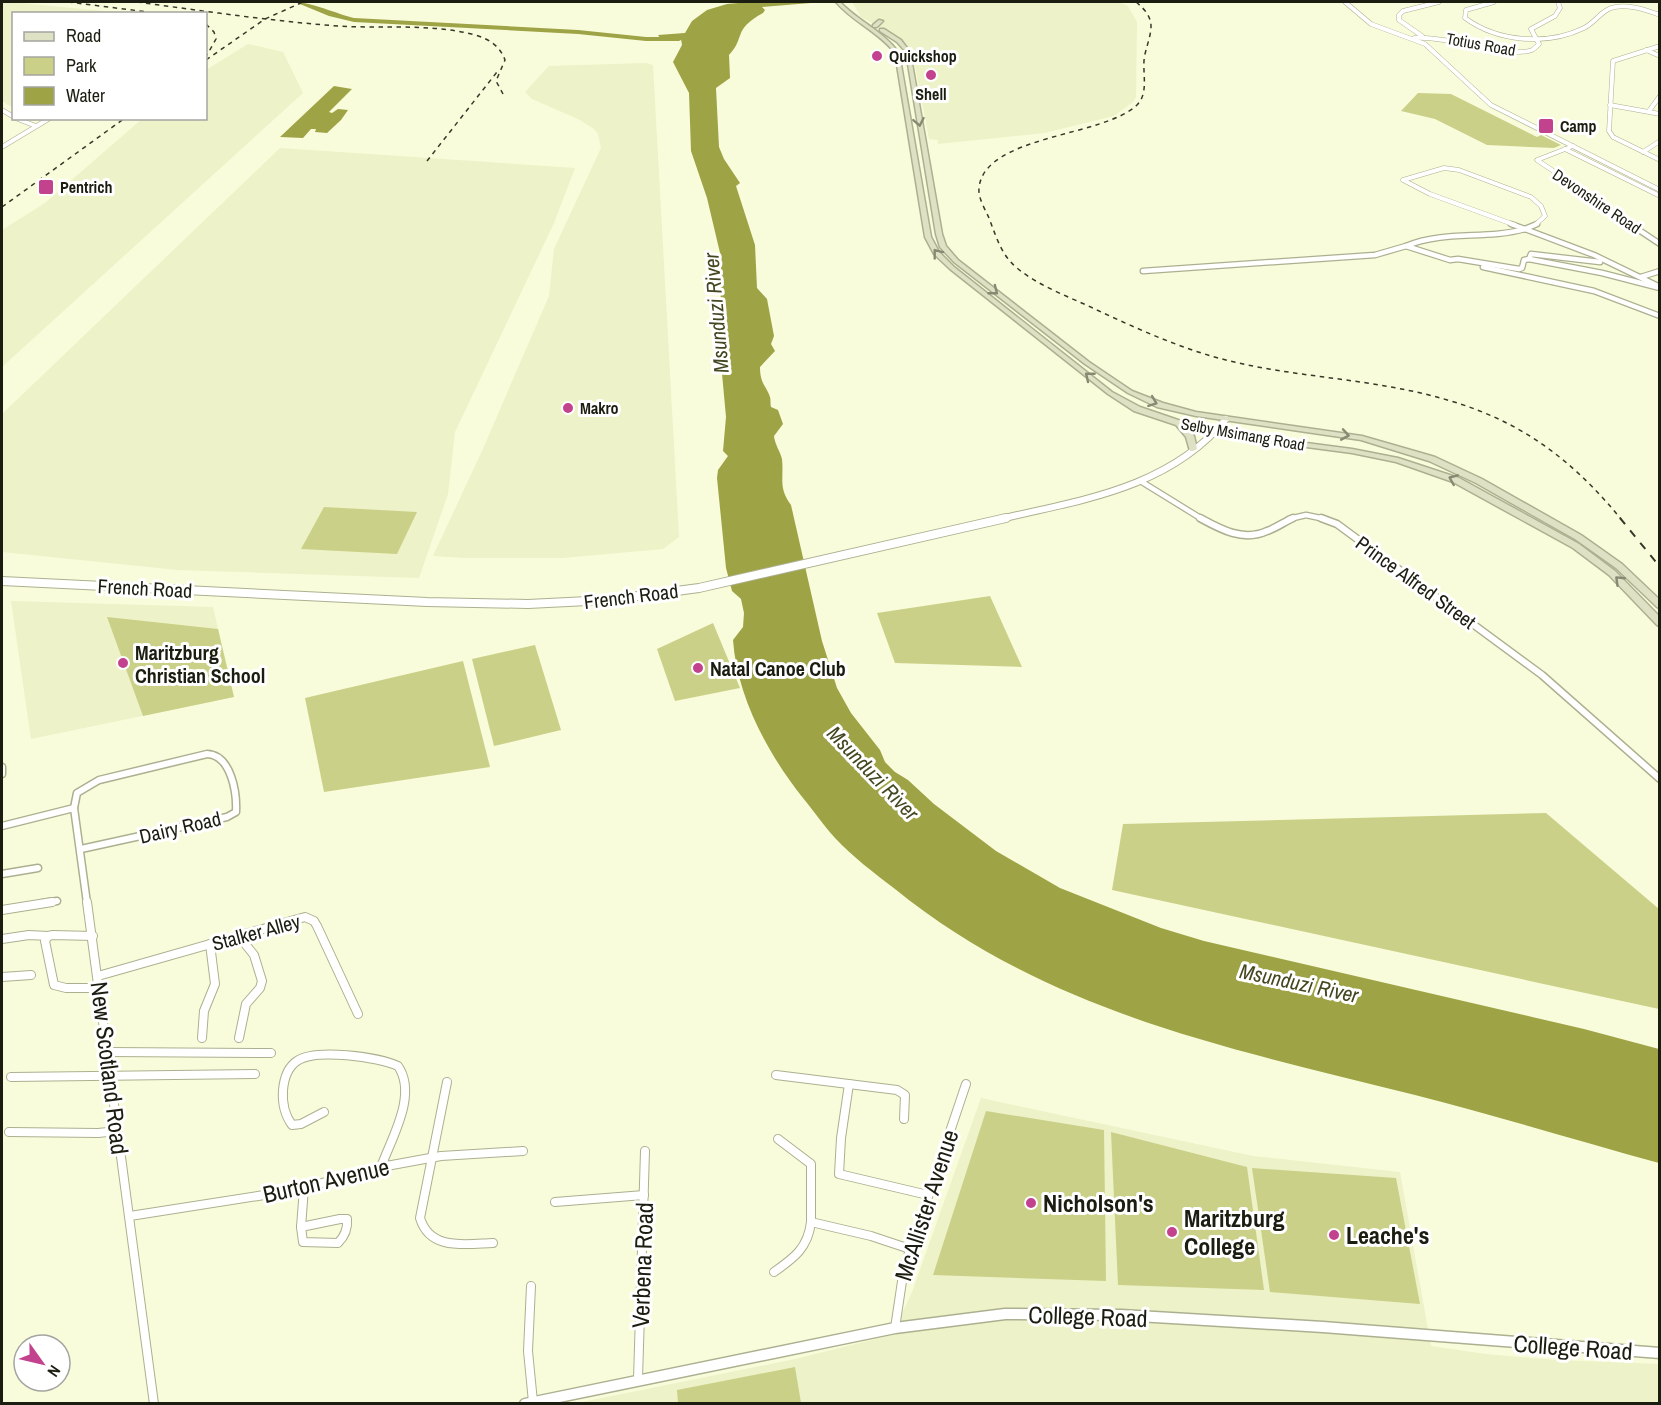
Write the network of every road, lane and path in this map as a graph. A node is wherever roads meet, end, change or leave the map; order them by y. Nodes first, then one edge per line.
1 (837, 2) edge
2 (843, 2) edge
3 (1345, 2) edge
4 (1439, 2) edge
5 (1494, 2) edge
6 (1558, 2) edge
7 (1659, 15) edge
8 (859, 16) junction
9 (863, 24) junction
10 (1422, 36) junction
11 (1413, 38) junction
12 (1536, 39) junction
13 (1659, 46) edge
14 (1646, 50) junction
15 (1659, 56) edge
16 (1659, 96) edge
17 (1610, 105) junction
18 (1649, 111) junction
19 (1659, 114) edge
20 (20, 120) edge
21 (46, 120) edge
22 (36, 126) junction
23 (1659, 141) edge
24 (1573, 146) junction
25 (2, 147) edge
26 (1564, 149) junction
27 (1643, 152) junction
28 (1659, 160) edge
29 (1659, 190) edge
30 (1659, 196) edge
31 (1526, 231) junction
32 (1659, 244) edge
33 (1406, 246) junction
34 (1529, 259) junction
35 (1450, 260) junction
36 (1610, 263) junction
37 (1143, 271) dead end
38 (1659, 271) edge
39 (1641, 276) junction
40 (1659, 287) edge
41 (1659, 316) edge
42 (1226, 419) junction
43 (1178, 423) junction
44 (1216, 433) junction
45 (1193, 449) junction
46 (1142, 482) junction
47 (2, 581) edge
48 (1659, 605) edge
49 (1659, 622) edge
50 (2, 767) edge
51 (2, 774) edge
52 (1659, 779) edge
53 (74, 808) junction
54 (2, 826) edge
55 (81, 849) junction
56 (38, 868) dead end
57 (2, 874) edge
58 (57, 901) dead end
59 (2, 910) edge
60 (247, 933) junction
61 (48, 936) junction
62 (93, 936) junction
63 (2, 939) edge
64 (210, 944) junction
65 (31, 975) dead end
66 (98, 976) junction
67 (2, 977) edge
68 (99, 988) junction
69 (358, 1014) dead end
70 (202, 1038) dead end
71 (239, 1038) dead end
72 (108, 1052) junction
73 (271, 1053) dead end
74 (255, 1074) dead end
75 (776, 1075) dead end
76 (11, 1077) dead end
77 (111, 1078) junction
78 (447, 1082) dead end
79 (849, 1084) junction
80 (966, 1084) dead end
81 (324, 1112) dead end
82 (904, 1119) dead end
83 (118, 1131) junction
84 (9, 1132) dead end
85 (778, 1139) dead end
86 (523, 1151) dead end
87 (645, 1151) dead end
88 (432, 1157) junction
89 (381, 1167) junction
90 (304, 1188) junction
91 (644, 1195) junction
92 (928, 1195) junction
93 (555, 1202) dead end
94 (130, 1216) junction
95 (811, 1221) junction
96 (300, 1227) junction
97 (493, 1243) dead end
98 (910, 1249) junction
99 (774, 1272) dead end
100 (531, 1286) dead end
101 (895, 1328) junction
102 (1659, 1353) edge
103 (638, 1379) junction
104 (529, 1403) edge
105 (154, 1404) edge

1 - 9 main road, Selby Msimang Road
2 - 8 main road, Selby Msimang Road
3 - 11 street
4 - 10 street
5 - 12 street
6 - 12 street
7 - 12 street
8 - 9 main road
8 -> 42 main road, Selby Msimang Road
43 -> 9 main road, Selby Msimang Road
10 - 11 street, Totius Road
10 - 12 street, Totius Road
11 - 24 street
13 - 14 street
14 - 15 street
14 - 17 street
16 - 18 street
17 - 18 street
17 - 27 street
18 - 19 street
20 - 22 street
21 - 22 street
22 - 25 street
23 - 27 street
24 - 26 street, Devonshire Road
24 - 29 street
26 - 30 street
26 - 32 street, Devonshire Road
27 - 28 street
31 - 31 street
31 - 33 street
31 - 36 street
33 - 35 street
33 - 37 street
34 - 35 street
34 - 36 street
34 - 40 street
35 - 41 street
36 - 39 street
38 - 39 street
39 - 40 street
42 - 44 street, French Road
42 -> 48 main road, Selby Msimang Road
43 - 44 main road, Selby Msimang Road
43 - 45 main road
44 - 45 street, French Road
49 -> 44 main road, Selby Msimang Road
45 - 46 street, French Road
46 - 47 street, French Road
46 - 52 street, Prince Alfred Street
50 - 51 street
53 - 54 street
53 - 55 street, New Scotland Road
53 - 55 street, Dairy Road
55 - 62 street, New Scotland Road
56 - 57 street
58 - 59 street
60 - 64 street, Stalker Alley
60 - 69 street, Stalker Alley
60 - 71 street
61 - 62 street
61 - 63 street
61 - 68 street
62 - 66 street, New Scotland Road
64 - 66 street, Stalker Alley
64 - 70 street
65 - 67 street
66 - 68 street, New Scotland Road
68 - 72 street, New Scotland Road
72 - 73 street
72 - 77 street, New Scotland Road
74 - 77 street
75 - 79 street
76 - 77 street
77 - 83 street, New Scotland Road
78 - 88 street
79 - 82 street
79 - 92 street
80 - 92 street, McAllister Avenue
81 - 89 street
83 - 84 street
83 - 94 street, New Scotland Road
85 - 95 street
86 - 88 street, Burton Avenue
87 - 91 street, Verbena Road
88 - 89 street, Burton Avenue
88 - 97 street
89 - 90 street, Burton Avenue
90 - 94 street, Burton Avenue
90 - 96 street
91 - 93 street
91 - 103 street, Verbena Road
92 - 98 street, McAllister Avenue
94 - 105 street, New Scotland Road
95 - 98 street
95 - 99 street
96 - 96 street
98 - 101 street, McAllister Avenue
100 - 104 street
101 - 102 street, College Road
101 - 103 street, College Road
103 - 104 street, College Road

